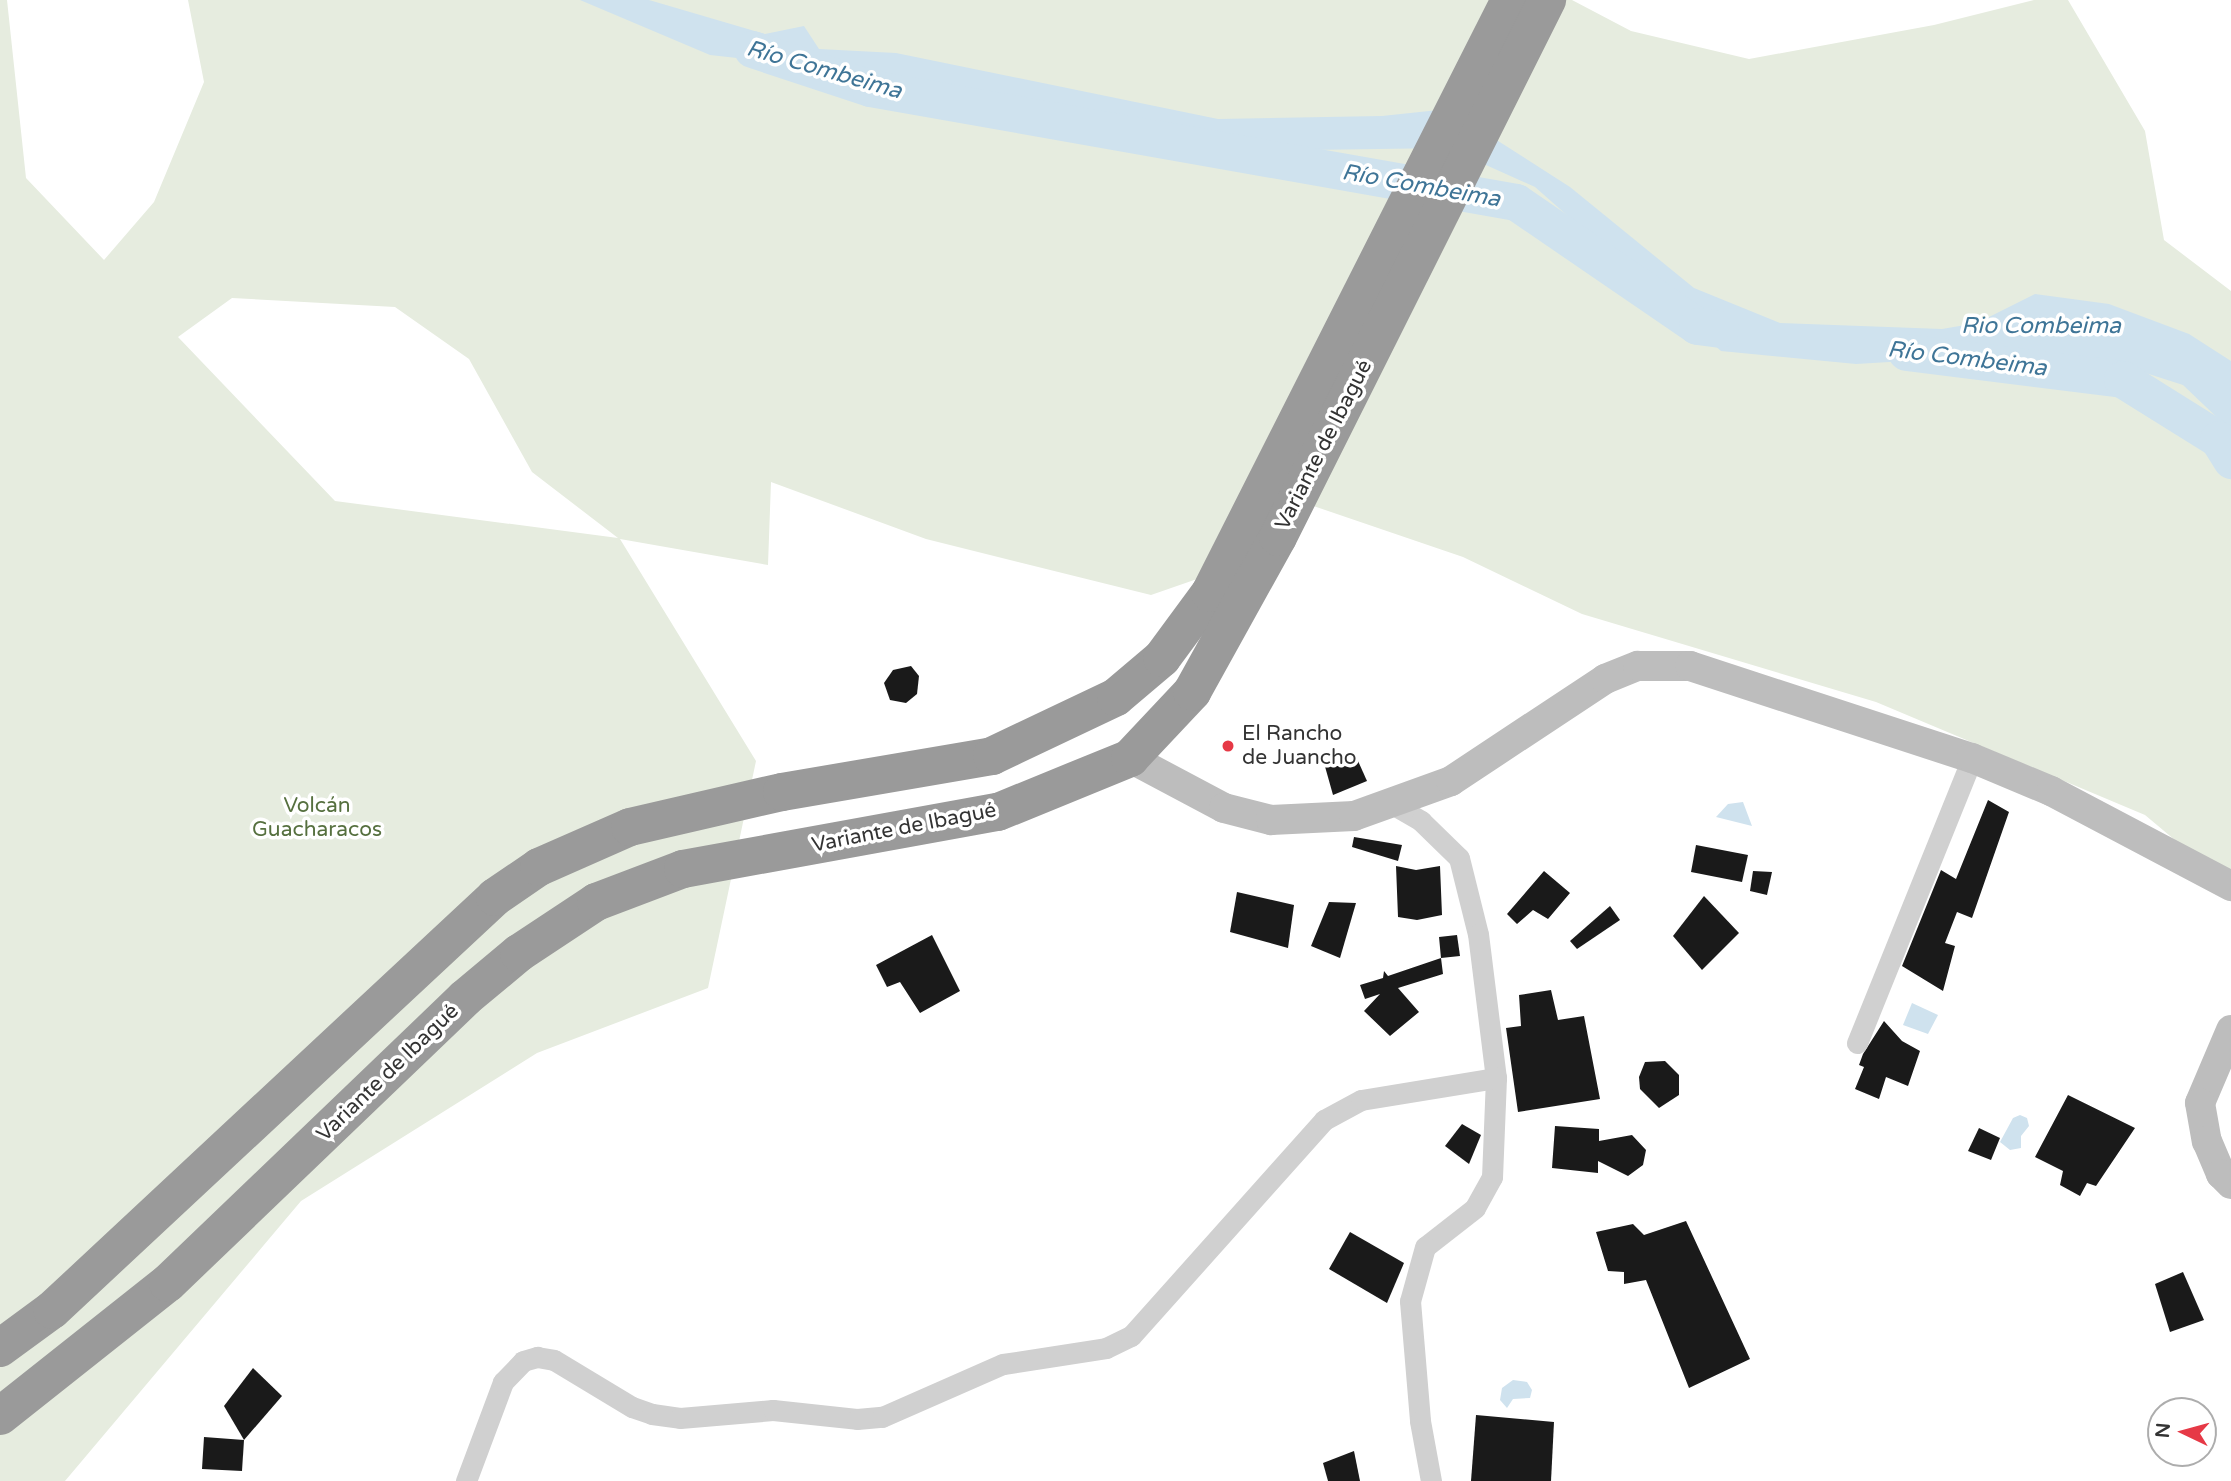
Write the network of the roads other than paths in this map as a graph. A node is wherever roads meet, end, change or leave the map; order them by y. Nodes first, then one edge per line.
1 (1510, 0) edge
2 (1547, 0) edge
3 (1130, 758) junction
4 (1972, 758) junction
5 (1392, 804) junction
6 (2231, 886) edge
7 (2231, 1030) edge
8 (1857, 1043) dead end
9 (1496, 1078) junction
10 (2231, 1184) edge
11 (0, 1348) edge
12 (0, 1416) edge
13 (466, 1481) edge
14 (1432, 1481) edge

1 - 11 highway, Variante de Ibagué
2 - 3 highway, Variante de Ibagué
3 - 5 street
3 - 12 highway, Variante de Ibagué
4 - 5 street
4 - 6 street
4 - 8 street
5 - 9 street
7 - 10 street
9 - 13 street
9 - 14 street

